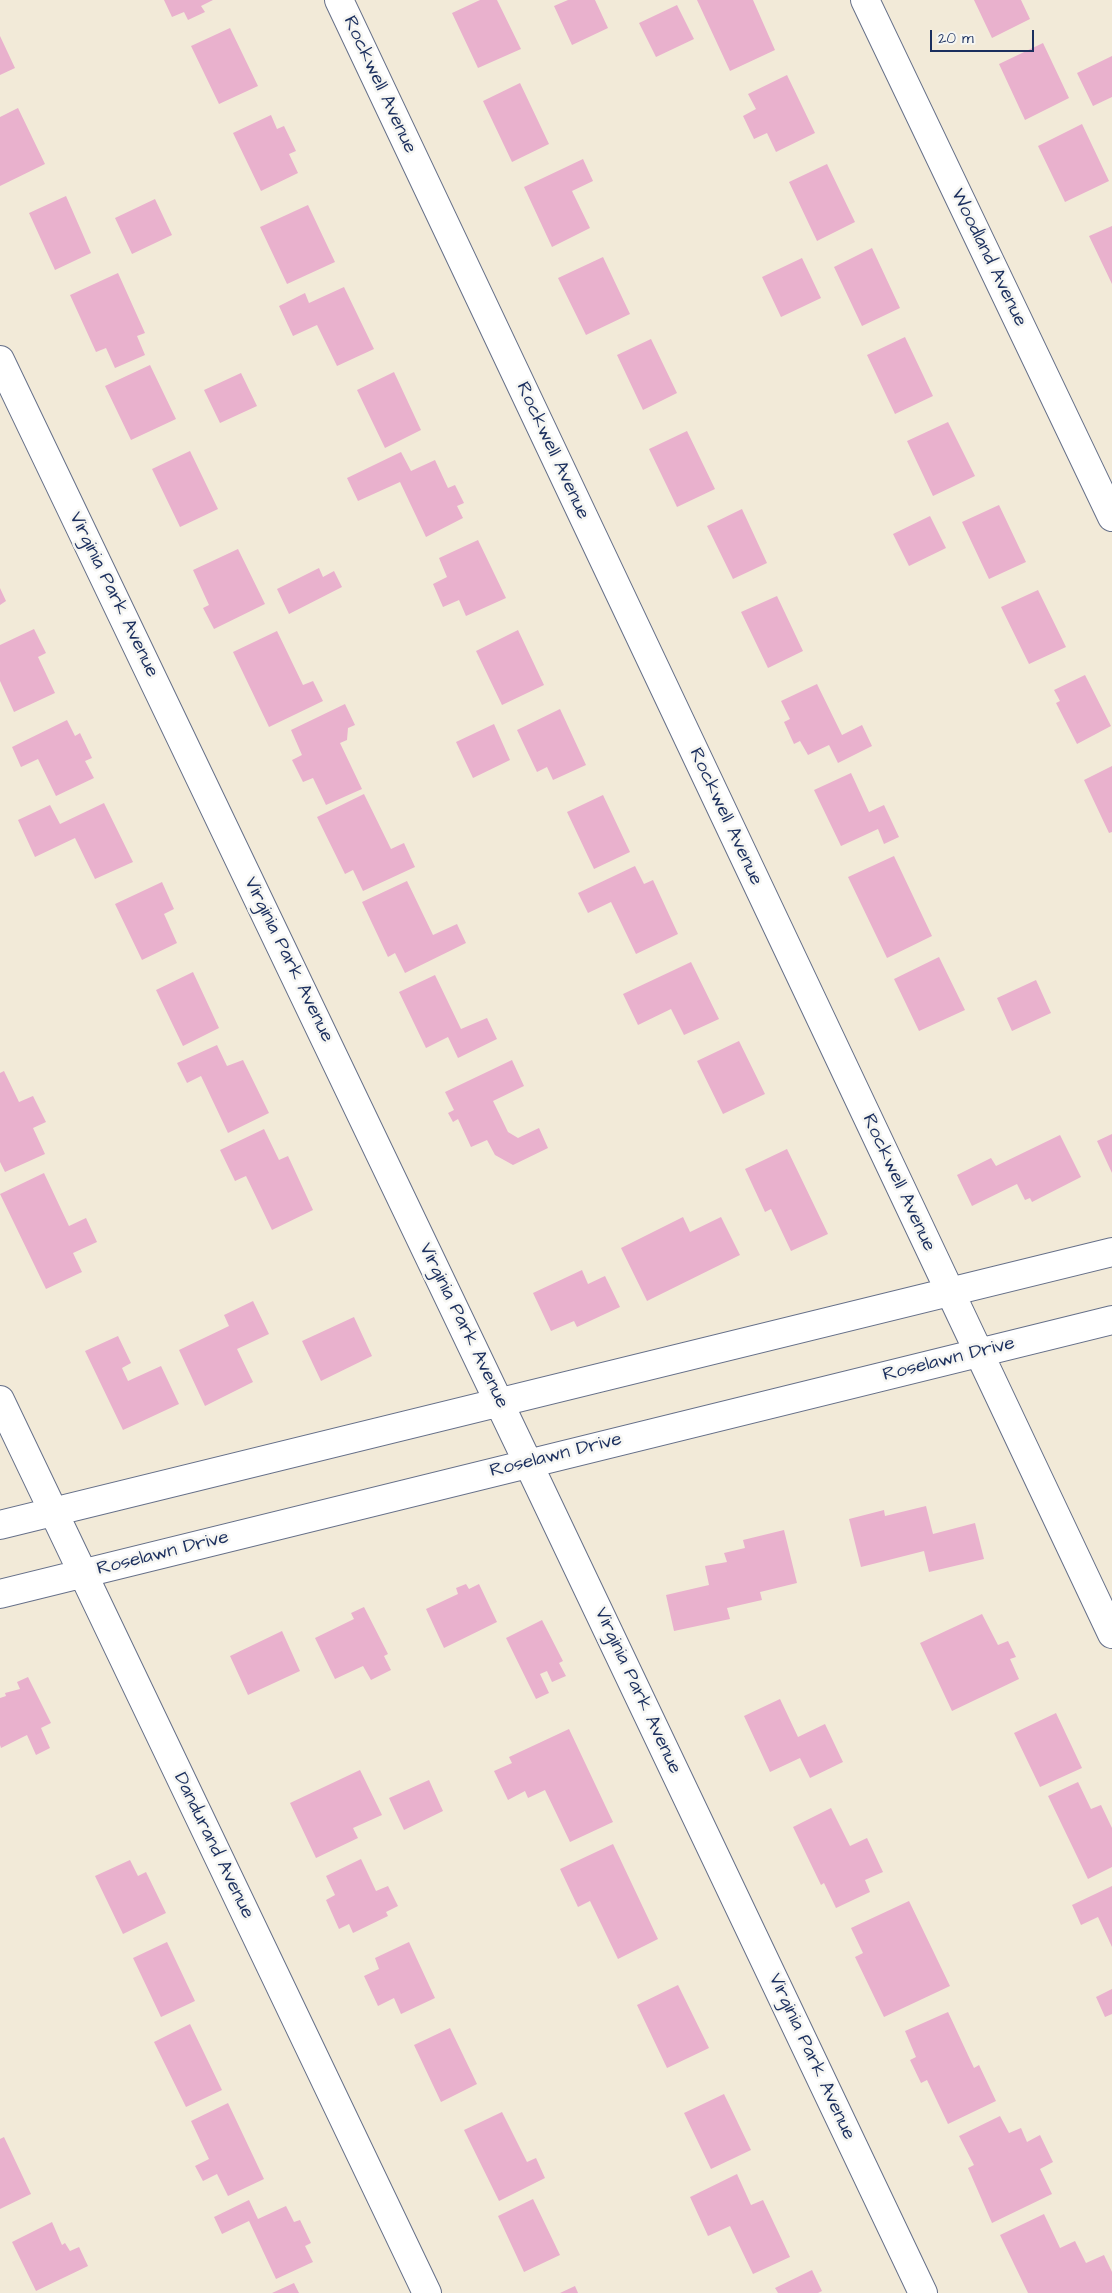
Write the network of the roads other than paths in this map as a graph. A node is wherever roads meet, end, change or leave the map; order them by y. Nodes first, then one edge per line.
1 (338, 0) edge
2 (865, 0) edge
3 (0, 360) edge
4 (1112, 517) edge
5 (1112, 1252) edge
6 (950, 1292) junction
7 (1112, 1320) edge
8 (978, 1353) junction
9 (0, 1400) edge
10 (500, 1403) junction
11 (528, 1463) junction
12 (53, 1512) junction
13 (0, 1526) edge
14 (83, 1574) junction
15 (0, 1594) edge
16 (1112, 1634) edge
17 (427, 2293) edge
18 (923, 2293) edge

1 - 6 street, Rockwell Avenue
2 - 4 street, Woodland Avenue
3 - 10 street, Virginia Park Avenue
5 - 6 street
6 - 8 street, Rockwell Avenue
6 - 10 street
7 - 8 street, Roselawn Drive
8 - 11 street, Roselawn Drive
8 - 16 street, Rockwell Avenue
9 - 12 street, Dandurand Avenue
10 - 11 street, Virginia Park Avenue
10 - 12 street
11 - 14 street, Roselawn Drive
11 - 18 street, Virginia Park Avenue
12 - 13 street
12 - 14 street, Dandurand Avenue
14 - 15 street, Roselawn Drive
14 - 17 street, Dandurand Avenue

